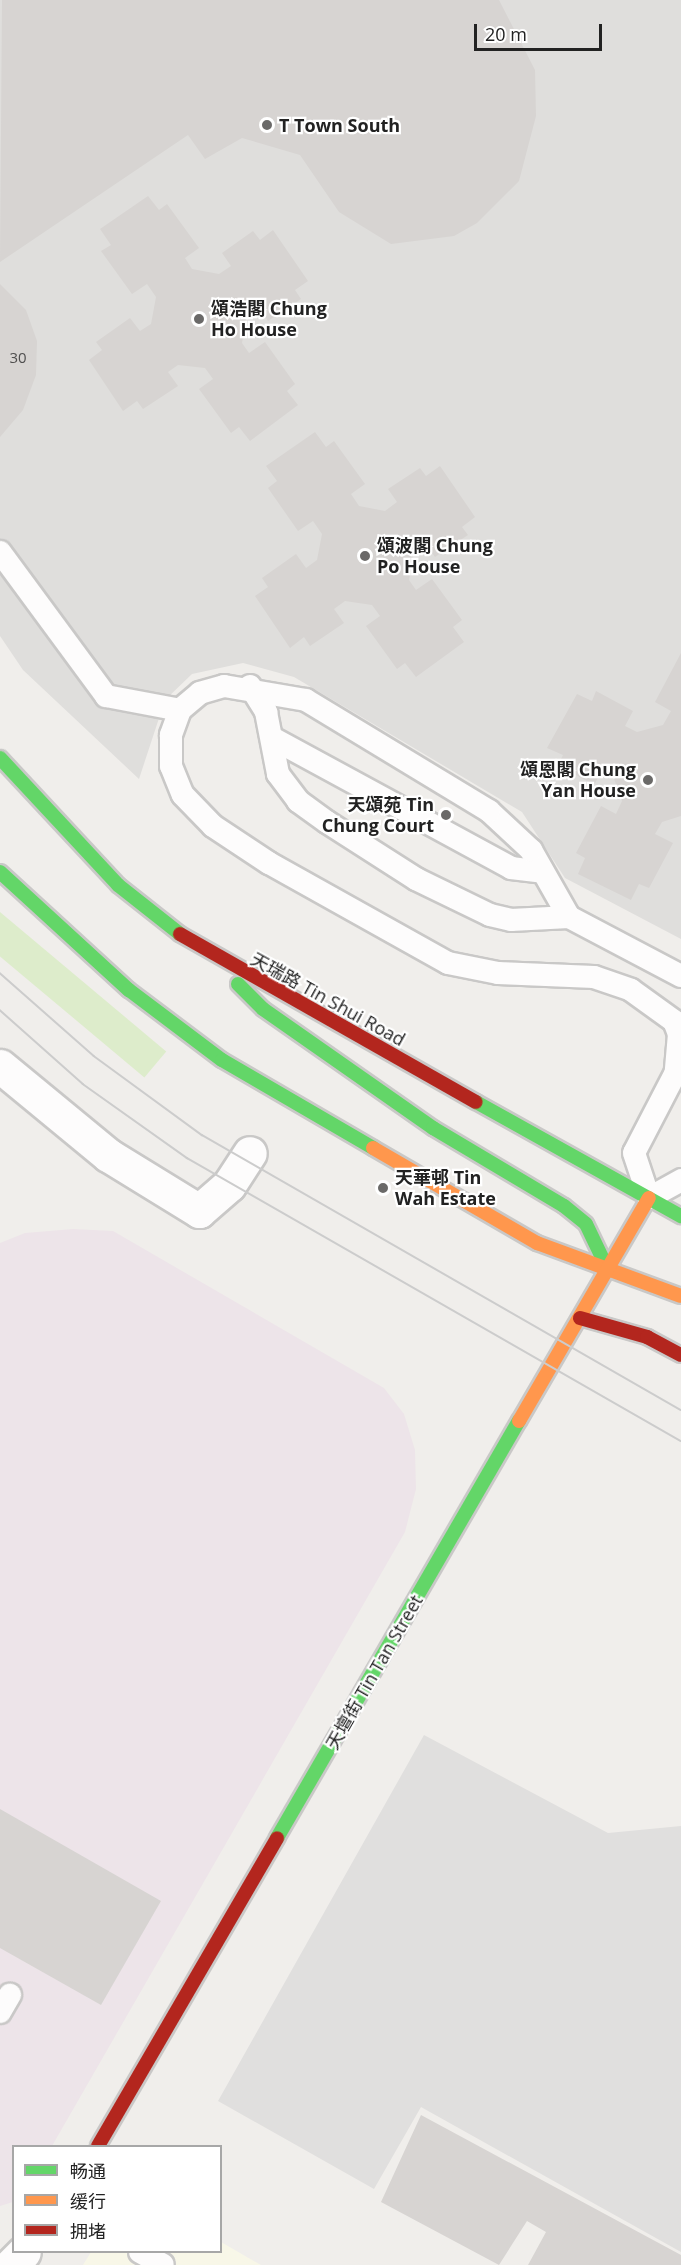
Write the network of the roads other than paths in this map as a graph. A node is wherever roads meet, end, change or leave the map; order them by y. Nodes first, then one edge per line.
1 (0, 552) edge
2 (250, 686) junction
3 (180, 710) junction
4 (272, 738) junction
5 (0, 758) edge
6 (0, 872) edge
7 (543, 872) junction
8 (569, 916) junction
9 (203, 950) junction
10 (681, 976) edge
11 (0, 1066) edge
12 (250, 1153) dead end
13 (681, 1180) edge
14 (649, 1198) junction
15 (681, 1216) edge
16 (608, 1270) junction
17 (681, 1296) edge
18 (580, 1318) junction
19 (681, 1355) edge
20 (99, 2145) edge
21 (23, 2253) edge
22 (142, 2253) edge
23 (11, 2265) edge
24 (163, 2265) edge

1 - 3 lane
2 - 3 lane
2 - 4 lane
2 - 7 lane
3 - 14 lane
4 - 7 lane
4 - 8 lane
5 - 9 main road, 天瑞路 Tin Shui Road
6 - 16 main road
7 - 8 lane
8 - 10 lane
9 - 14 main road, 天瑞路 Tin Shui Road
9 - 16 main road
11 - 12 street
13 - 14 lane
14 - 15 main road, 天瑞路 Tin Shui Road
14 - 16 main road, 天壇街 Tin Tan Street
16 - 17 main road
16 - 18 main road, 天壇街 Tin Tan Street
18 - 19 main road
18 - 20 main road, 天壇街 Tin Tan Street
21 - 23 street
22 - 24 lane

